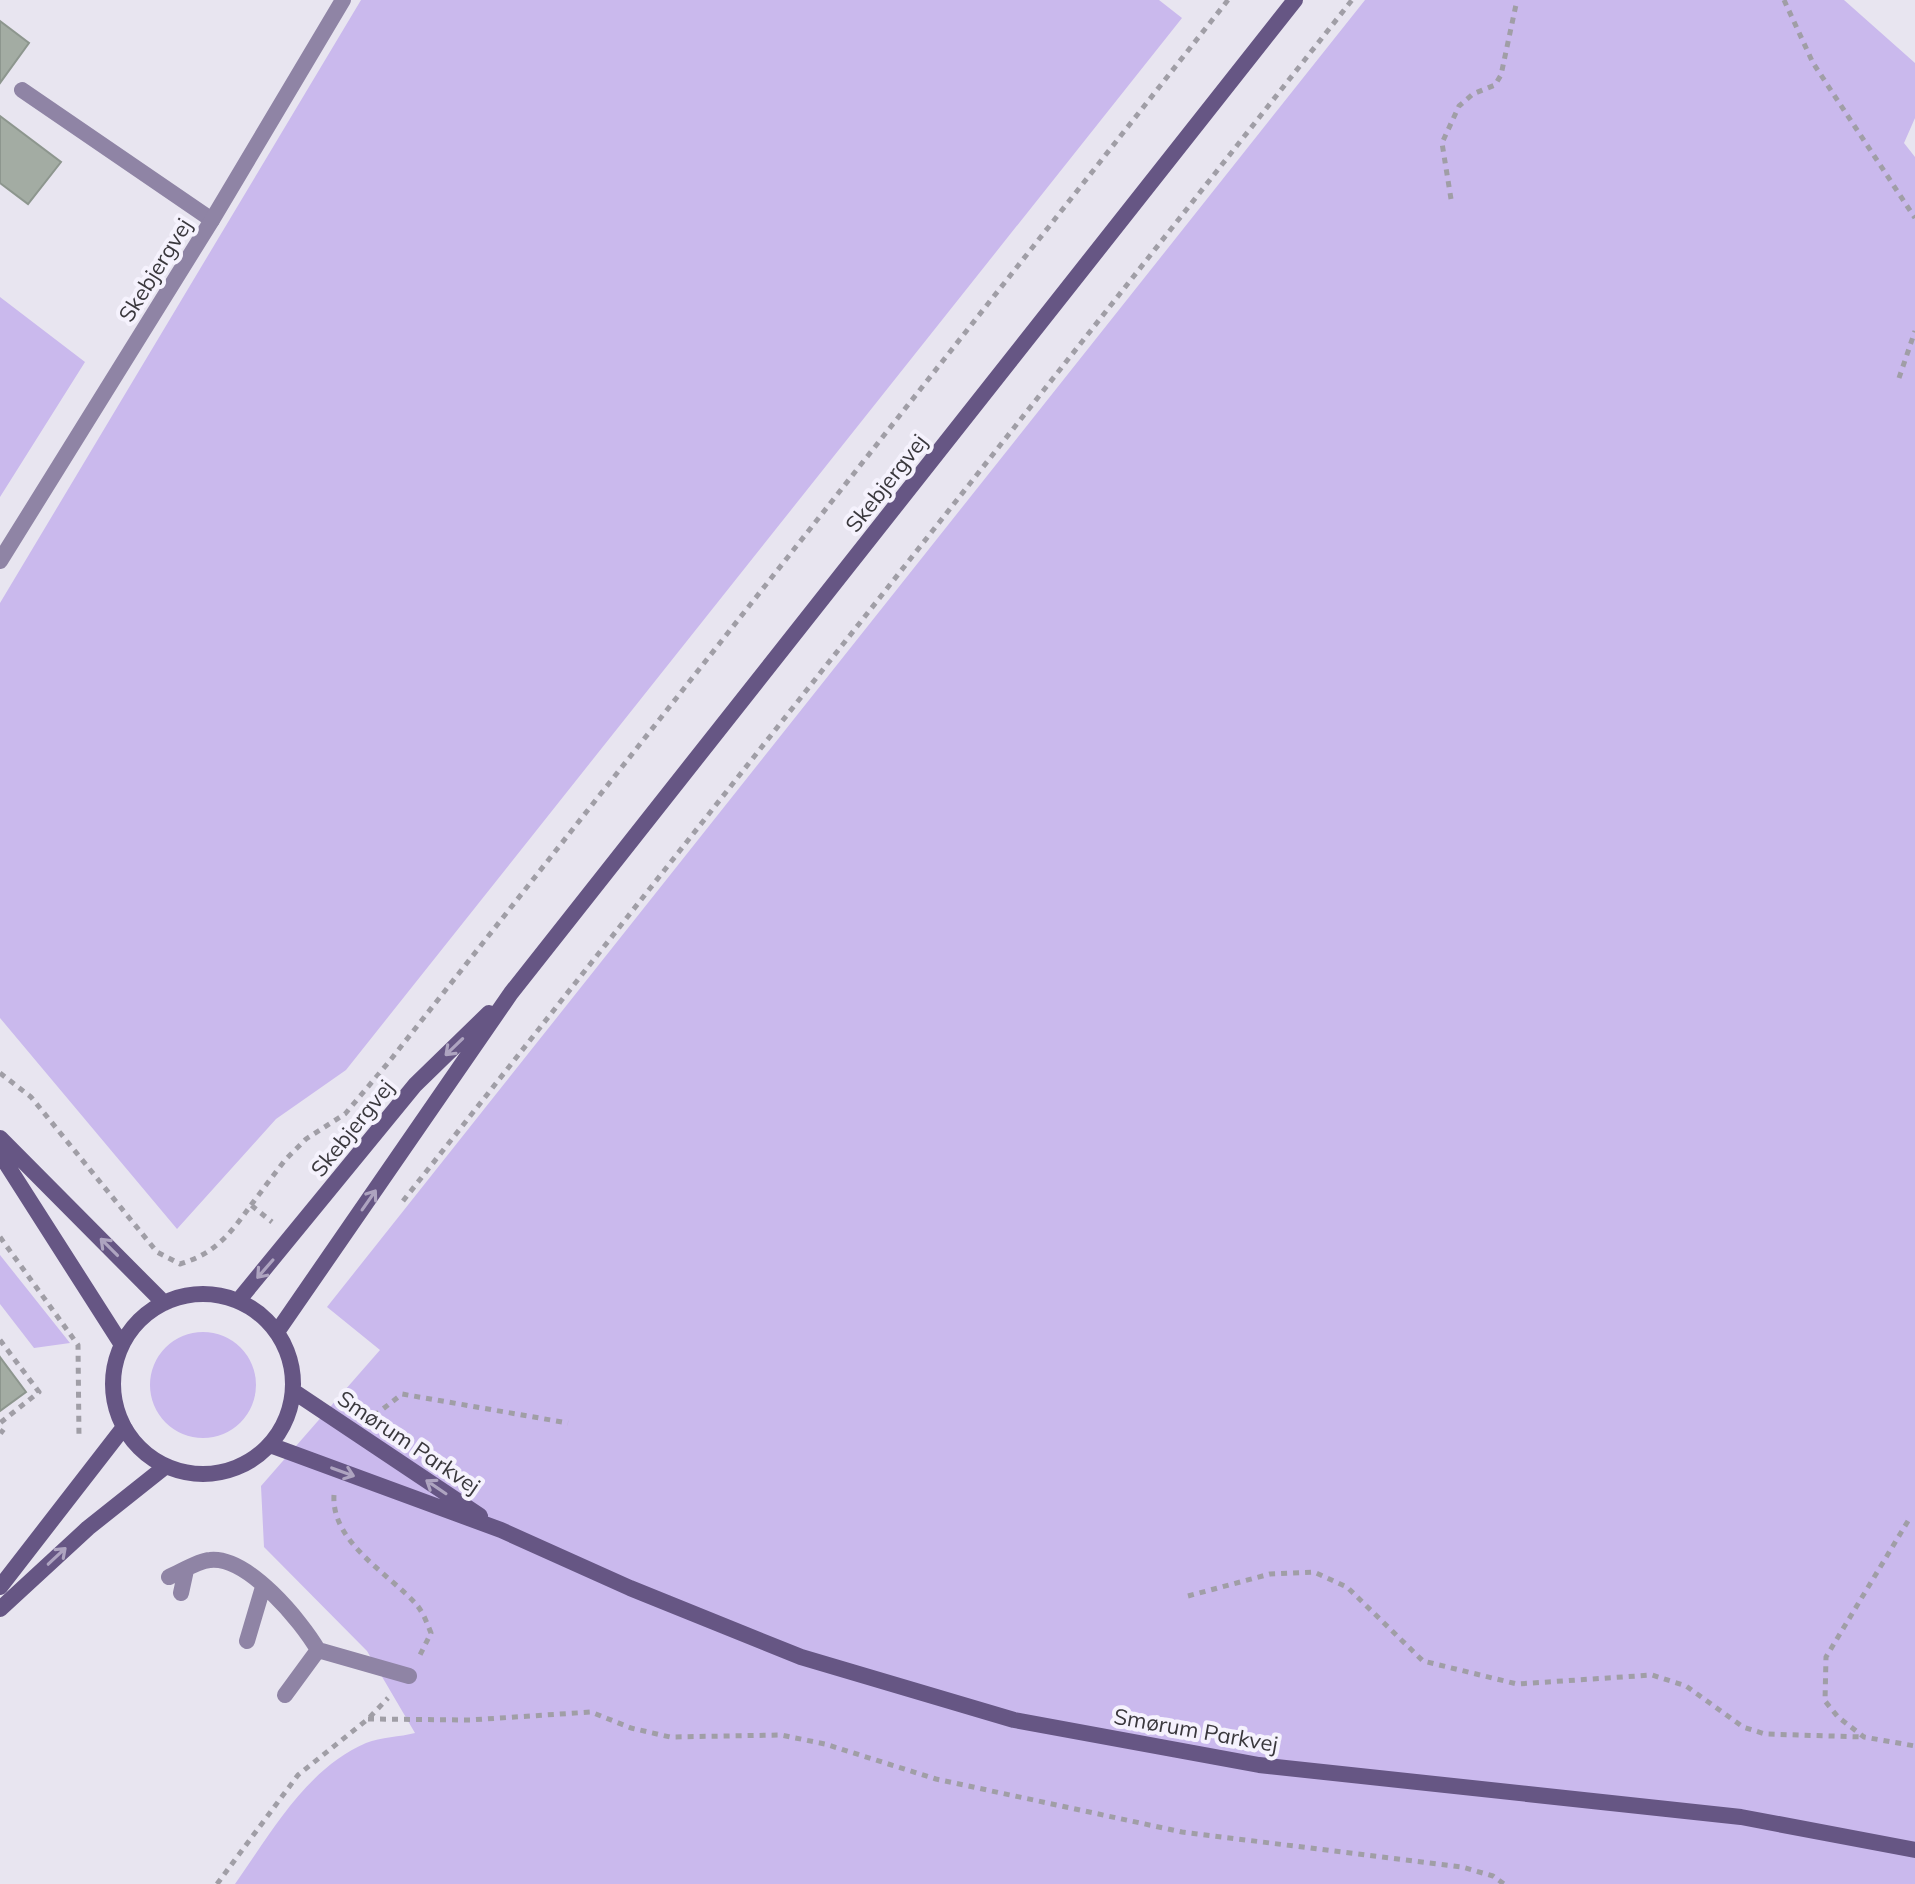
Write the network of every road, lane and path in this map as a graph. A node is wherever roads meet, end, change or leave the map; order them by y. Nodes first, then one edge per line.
1 (343, 0) edge
2 (1228, 0) edge
3 (1295, 0) edge
4 (1352, 0) edge
5 (1517, 0) edge
6 (1784, 0) edge
7 (22, 90) dead end
8 (1451, 199) dead end
9 (1915, 218) edge
10 (212, 220) junction
11 (1915, 331) edge
12 (1899, 378) dead end
13 (0, 561) edge
14 (511, 993) junction
15 (0, 1073) edge
16 (0, 1138) edge
17 (0, 1154) edge
18 (251, 1205) junction
19 (396, 1210) dead end
20 (0, 1237) edge
21 (292, 1238) junction
22 (238, 1301) junction
23 (164, 1303) junction
24 (277, 1332) junction
25 (0, 1340) edge
26 (122, 1345) junction
27 (293, 1391) junction
28 (0, 1423) edge
29 (568, 1423) dead end
30 (124, 1427) junction
31 (361, 1436) junction
32 (270, 1445) junction
33 (71, 1450) dead end
34 (166, 1466) junction
35 (342, 1471) junction
36 (1908, 1521) dead end
37 (501, 1530) junction
38 (186, 1570) junction
39 (169, 1577) dead end
40 (0, 1587) edge
41 (263, 1587) junction
42 (181, 1593) dead end
43 (1188, 1596) dead end
44 (0, 1609) edge
45 (247, 1641) dead end
46 (318, 1650) junction
47 (409, 1676) junction
48 (285, 1695) dead end
49 (368, 1719) junction
50 (1864, 1737) junction
51 (1915, 1746) edge
52 (1915, 1850) edge
53 (217, 1884) edge
54 (1504, 1884) edge

1 - 10 street, Skebjergvej
2 - 18 path
3 - 14 street, Skebjergvej
4 - 19 path
5 - 8 path
6 - 9 path
7 - 10 street
10 - 13 street, Skebjergvej
11 - 12 path
14 -> 21 street, Skebjergvej
24 -> 14 street, Skebjergvej
15 - 18 path
23 -> 16 street
17 - 26 street
18 - 21 path
20 - 33 path
21 -> 22 street, Skebjergvej
22 - 23 street
22 - 24 street
23 - 26 street
24 - 27 street
25 - 28 path
26 - 30 street
27 - 31 street, Smørum Parkvej
27 - 32 street
29 - 31 path
30 - 34 street
30 - 40 street
37 -> 31 street, Smørum Parkvej
32 - 34 street
32 - 35 street, Smørum Parkvej
44 -> 34 street
35 -> 37 street, Smørum Parkvej
35 - 47 path
36 - 50 path
37 - 52 street, Smørum Parkvej
38 - 39 street
38 - 41 street
38 - 42 street
41 - 45 street
41 - 46 street
43 - 50 path
46 - 47 street
46 - 48 street
47 - 49 path
49 - 53 path
49 - 54 path
50 - 51 path

